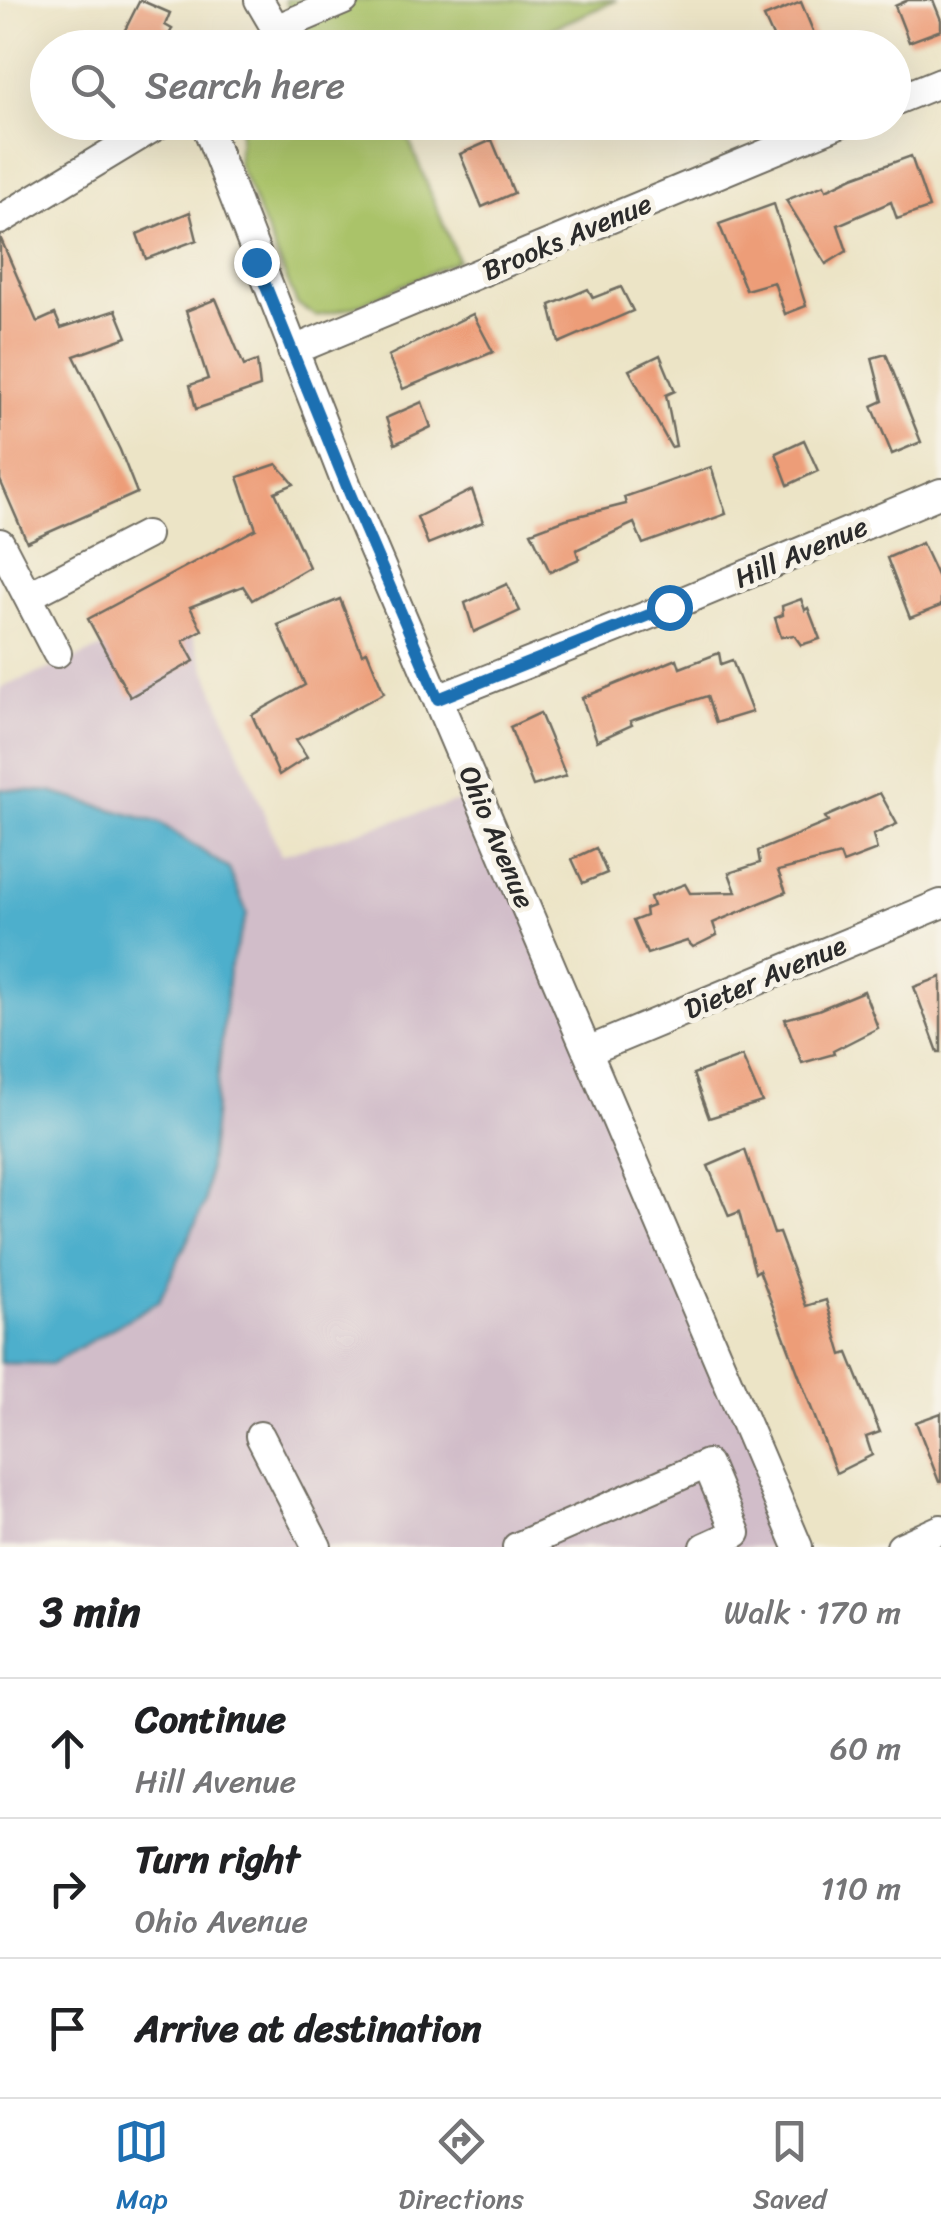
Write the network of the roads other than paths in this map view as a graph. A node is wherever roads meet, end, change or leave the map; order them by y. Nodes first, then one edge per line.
1 (259, 0) edge
2 (341, 0) edge
3 (270, 30) edge
4 (287, 30) edge
5 (941, 82) edge
6 (911, 94) edge
7 (132, 140) edge
8 (211, 140) edge
9 (799, 140) edge
10 (0, 220) edge
11 (292, 351) junction
12 (941, 493) edge
13 (146, 535) dead end
14 (0, 543) edge
15 (28, 596) junction
16 (57, 654) dead end
17 (438, 699) junction
18 (941, 904) edge
19 (588, 1050) junction
20 (260, 1436) dead end
21 (941, 1529) edge
22 (317, 1547) edge
23 (517, 1547) edge
24 (705, 1547) edge
25 (798, 1547) edge
26 (901, 1547) edge

1 - 3 street
2 - 4 street
5 - 6 street
7 - 10 street
8 - 11 street, Ohio Avenue
9 - 11 street, Brooks Avenue
11 - 17 street, Ohio Avenue
12 - 17 street, Hill Avenue
13 - 15 street
14 - 15 street
15 - 16 street
17 - 19 street, Ohio Avenue
18 - 19 street, Dieter Avenue
19 - 25 street, Ohio Avenue
20 - 22 street
21 - 26 street
23 - 24 street

